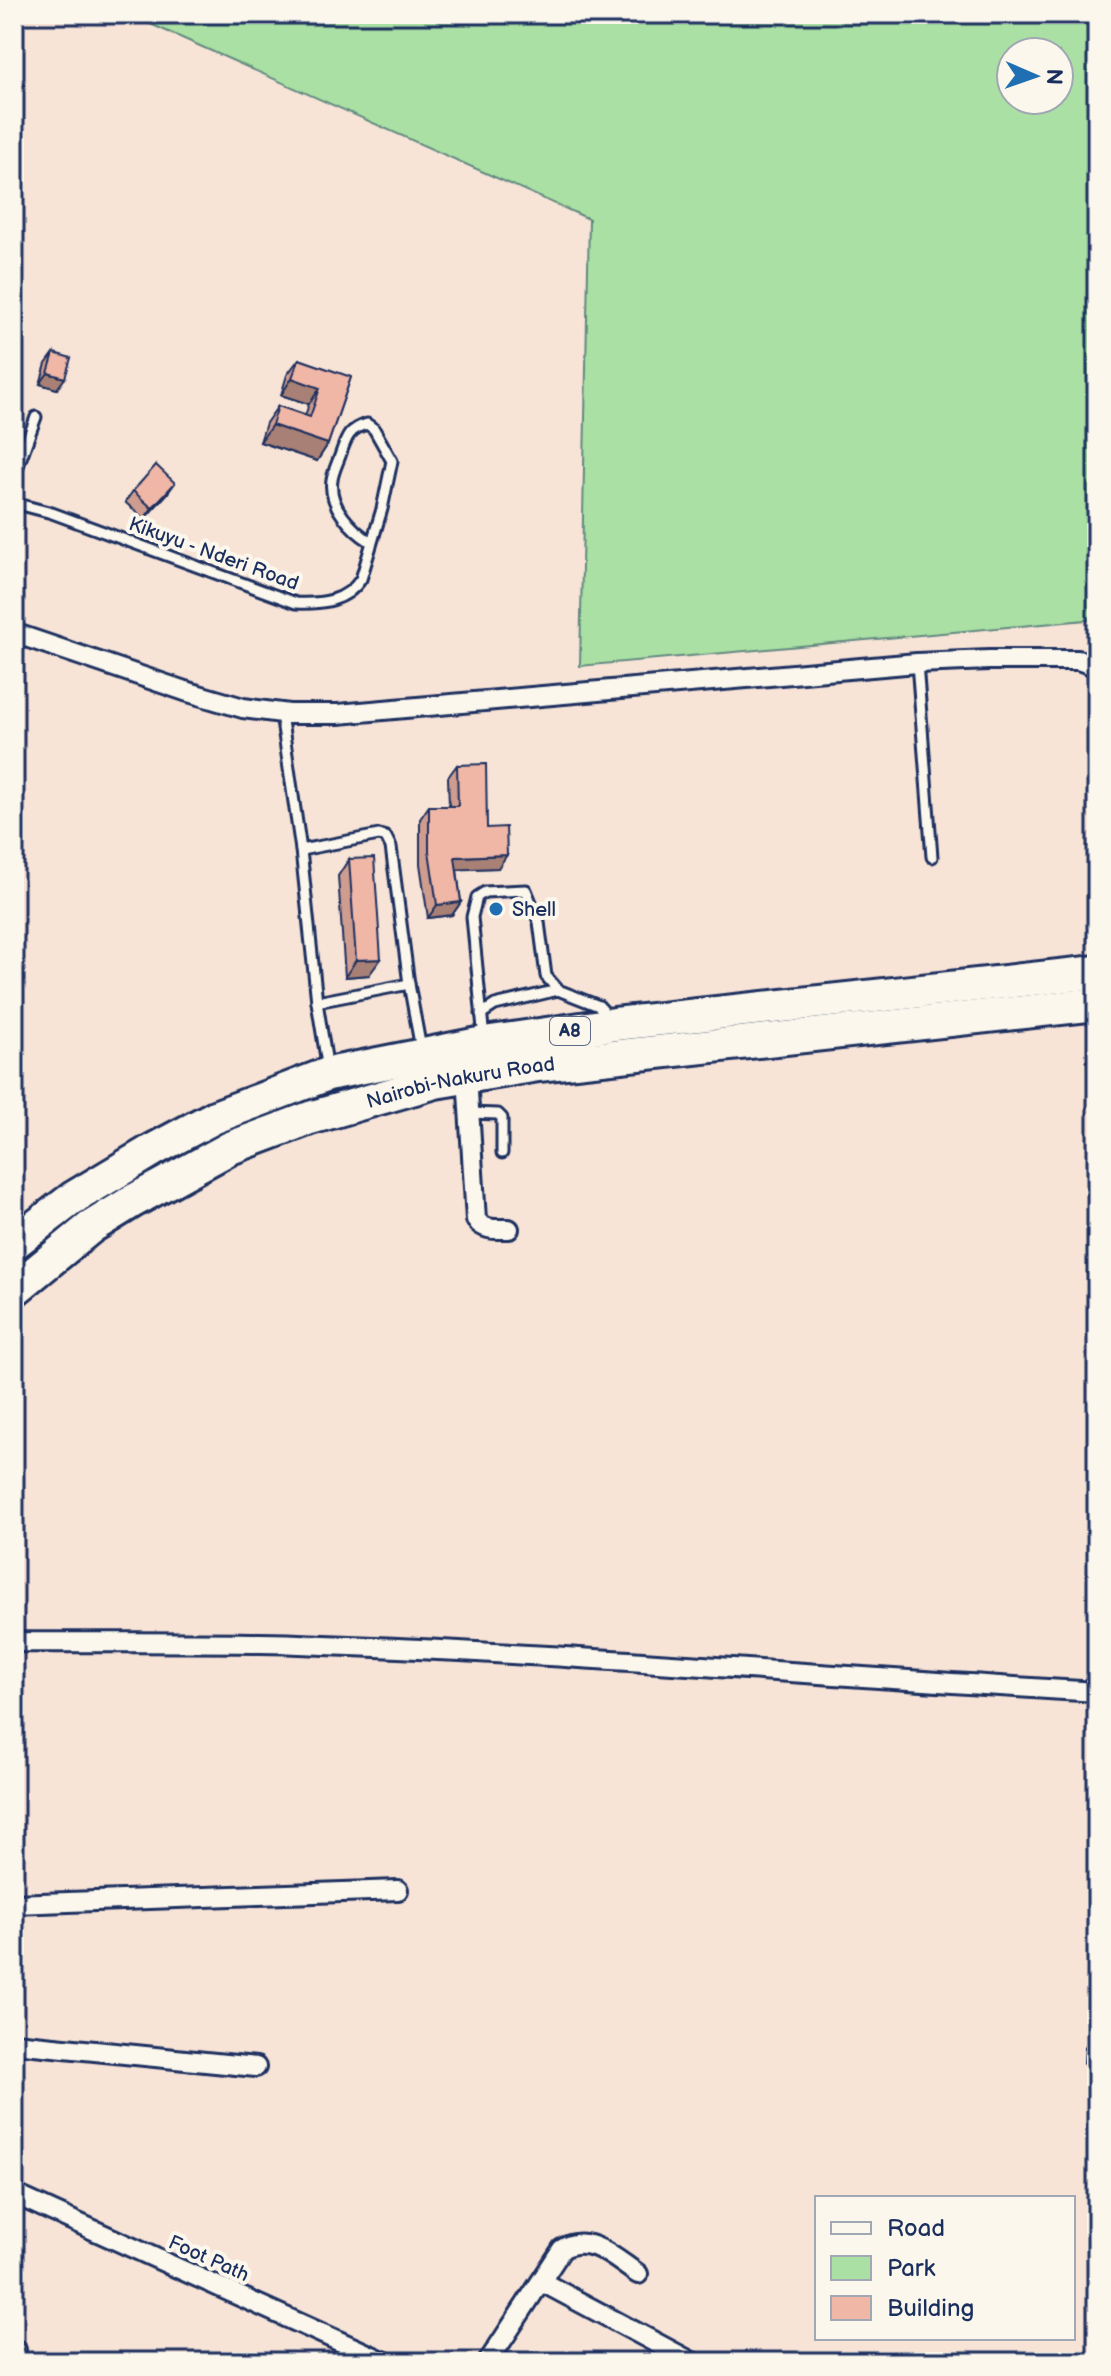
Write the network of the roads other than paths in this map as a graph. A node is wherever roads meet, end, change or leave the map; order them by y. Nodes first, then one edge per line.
1 (36, 417) dead end
2 (14, 477) edge
3 (14, 503) edge
4 (371, 542) junction
5 (14, 633) edge
6 (917, 663) junction
7 (1097, 670) edge
8 (281, 714) junction
9 (301, 850) junction
10 (932, 857) dead end
11 (1097, 972) edge
12 (409, 984) junction
13 (558, 990) junction
14 (317, 1002) junction
15 (1097, 1004) edge
16 (615, 1024) junction
17 (483, 1028) junction
18 (422, 1054) junction
19 (328, 1074) junction
20 (467, 1076) junction
21 (469, 1113) junction
22 (502, 1153) dead end
23 (91, 1227) junction
24 (509, 1229) dead end
25 (14, 1243) edge
26 (14, 1290) edge
27 (14, 1301) edge
28 (14, 1642) edge
29 (1097, 1692) edge
30 (398, 1890) dead end
31 (14, 1904) edge
32 (14, 2043) edge
33 (256, 2067) dead end
34 (14, 2194) edge
35 (638, 2274) dead end
36 (542, 2282) junction
37 (385, 2362) edge
38 (488, 2362) edge
39 (692, 2362) edge

1 - 2 lane
3 - 4 lane, Kikuyu - Nderi Road
4 - 4 lane, Kikuyu - Nderi Road
5 - 8 street
6 - 7 street
6 - 8 street
6 - 10 lane
8 - 9 lane
9 - 12 lane
9 - 14 lane
11 - 16 highway, A8
12 - 14 lane
12 - 18 lane
13 - 16 lane
13 - 17 lane
13 - 17 lane
14 - 19 lane
15 - 20 highway, Nairobi-Nakuru Road / A8
16 - 17 highway, A8
17 - 18 highway, A8
18 - 19 highway, A8
19 - 25 highway, A8
20 - 21 street
20 - 23 highway, Nairobi-Nakuru Road / A8
21 - 22 lane
21 - 24 street
23 - 26 highway, A8
23 - 27 street
28 - 29 street
30 - 31 street
32 - 33 street
34 - 37 street, Foot Path
35 - 36 street
36 - 38 street
36 - 39 street

